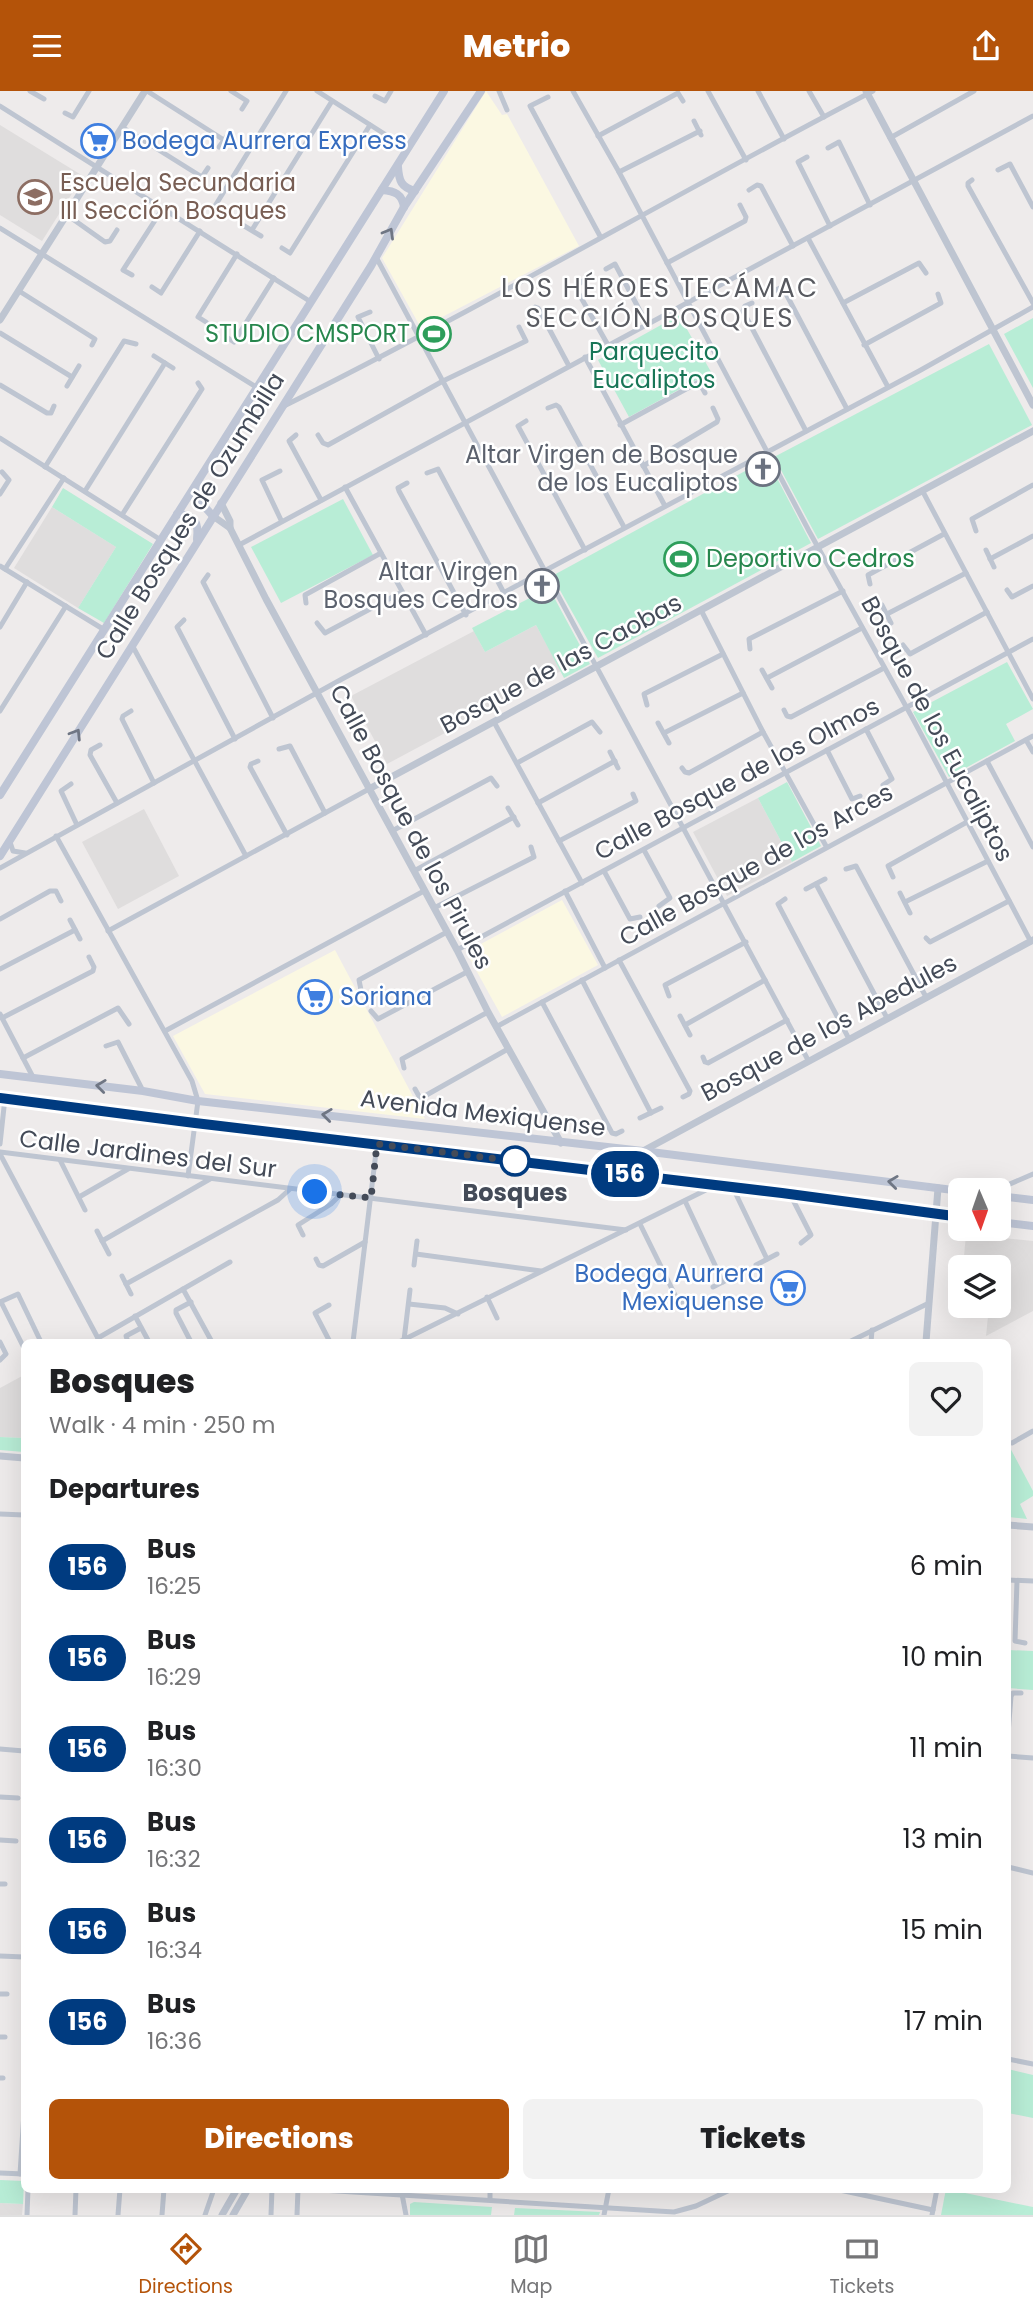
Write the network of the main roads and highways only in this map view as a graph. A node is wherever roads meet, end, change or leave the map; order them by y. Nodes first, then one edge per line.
1 (444, 91) edge
2 (481, 91) edge
3 (398, 167) junction
4 (383, 190) junction
5 (415, 191) junction
6 (404, 208) junction
7 (198, 480) junction
8 (177, 515) junction
9 (213, 516) junction
10 (197, 542) junction
11 (4, 780) edge
12 (0, 795) edge
13 (0, 856) edge
14 (0, 1074) edge
15 (2, 1098) edge
16 (948, 1189) edge
17 (1012, 1198) edge
18 (1033, 1200) edge
19 (948, 1215) edge
20 (1012, 1224) edge
21 (1033, 1226) edge

1 - 3 main road, Calle Bosques de Ozumbilla
2 - 5 main road, Calle Bosques de Ozumbilla
3 - 4 main road, Calle Bosques de Ozumbilla
3 - 5 main road
4 - 6 main road
4 - 7 main road, Calle Bosques de Ozumbilla
5 - 6 main road, Calle Bosques de Ozumbilla
9 -> 6 main road, Calle Bosques de Ozumbilla
7 - 8 main road, Calle Bosques de Ozumbilla
7 - 9 main road
8 - 10 main road
8 - 11 main road, Calle Bosques de Ozumbilla
9 - 10 main road, Calle Bosques de Ozumbilla
13 -> 10 main road, Calle Bosques de Ozumbilla
11 - 12 main road, Calle Bosques de Ozumbilla
16 -> 14 main road, Avenida Mexiquense
15 - 19 main road, Avenida Mexiquense
17 - 18 main road
20 - 21 main road

